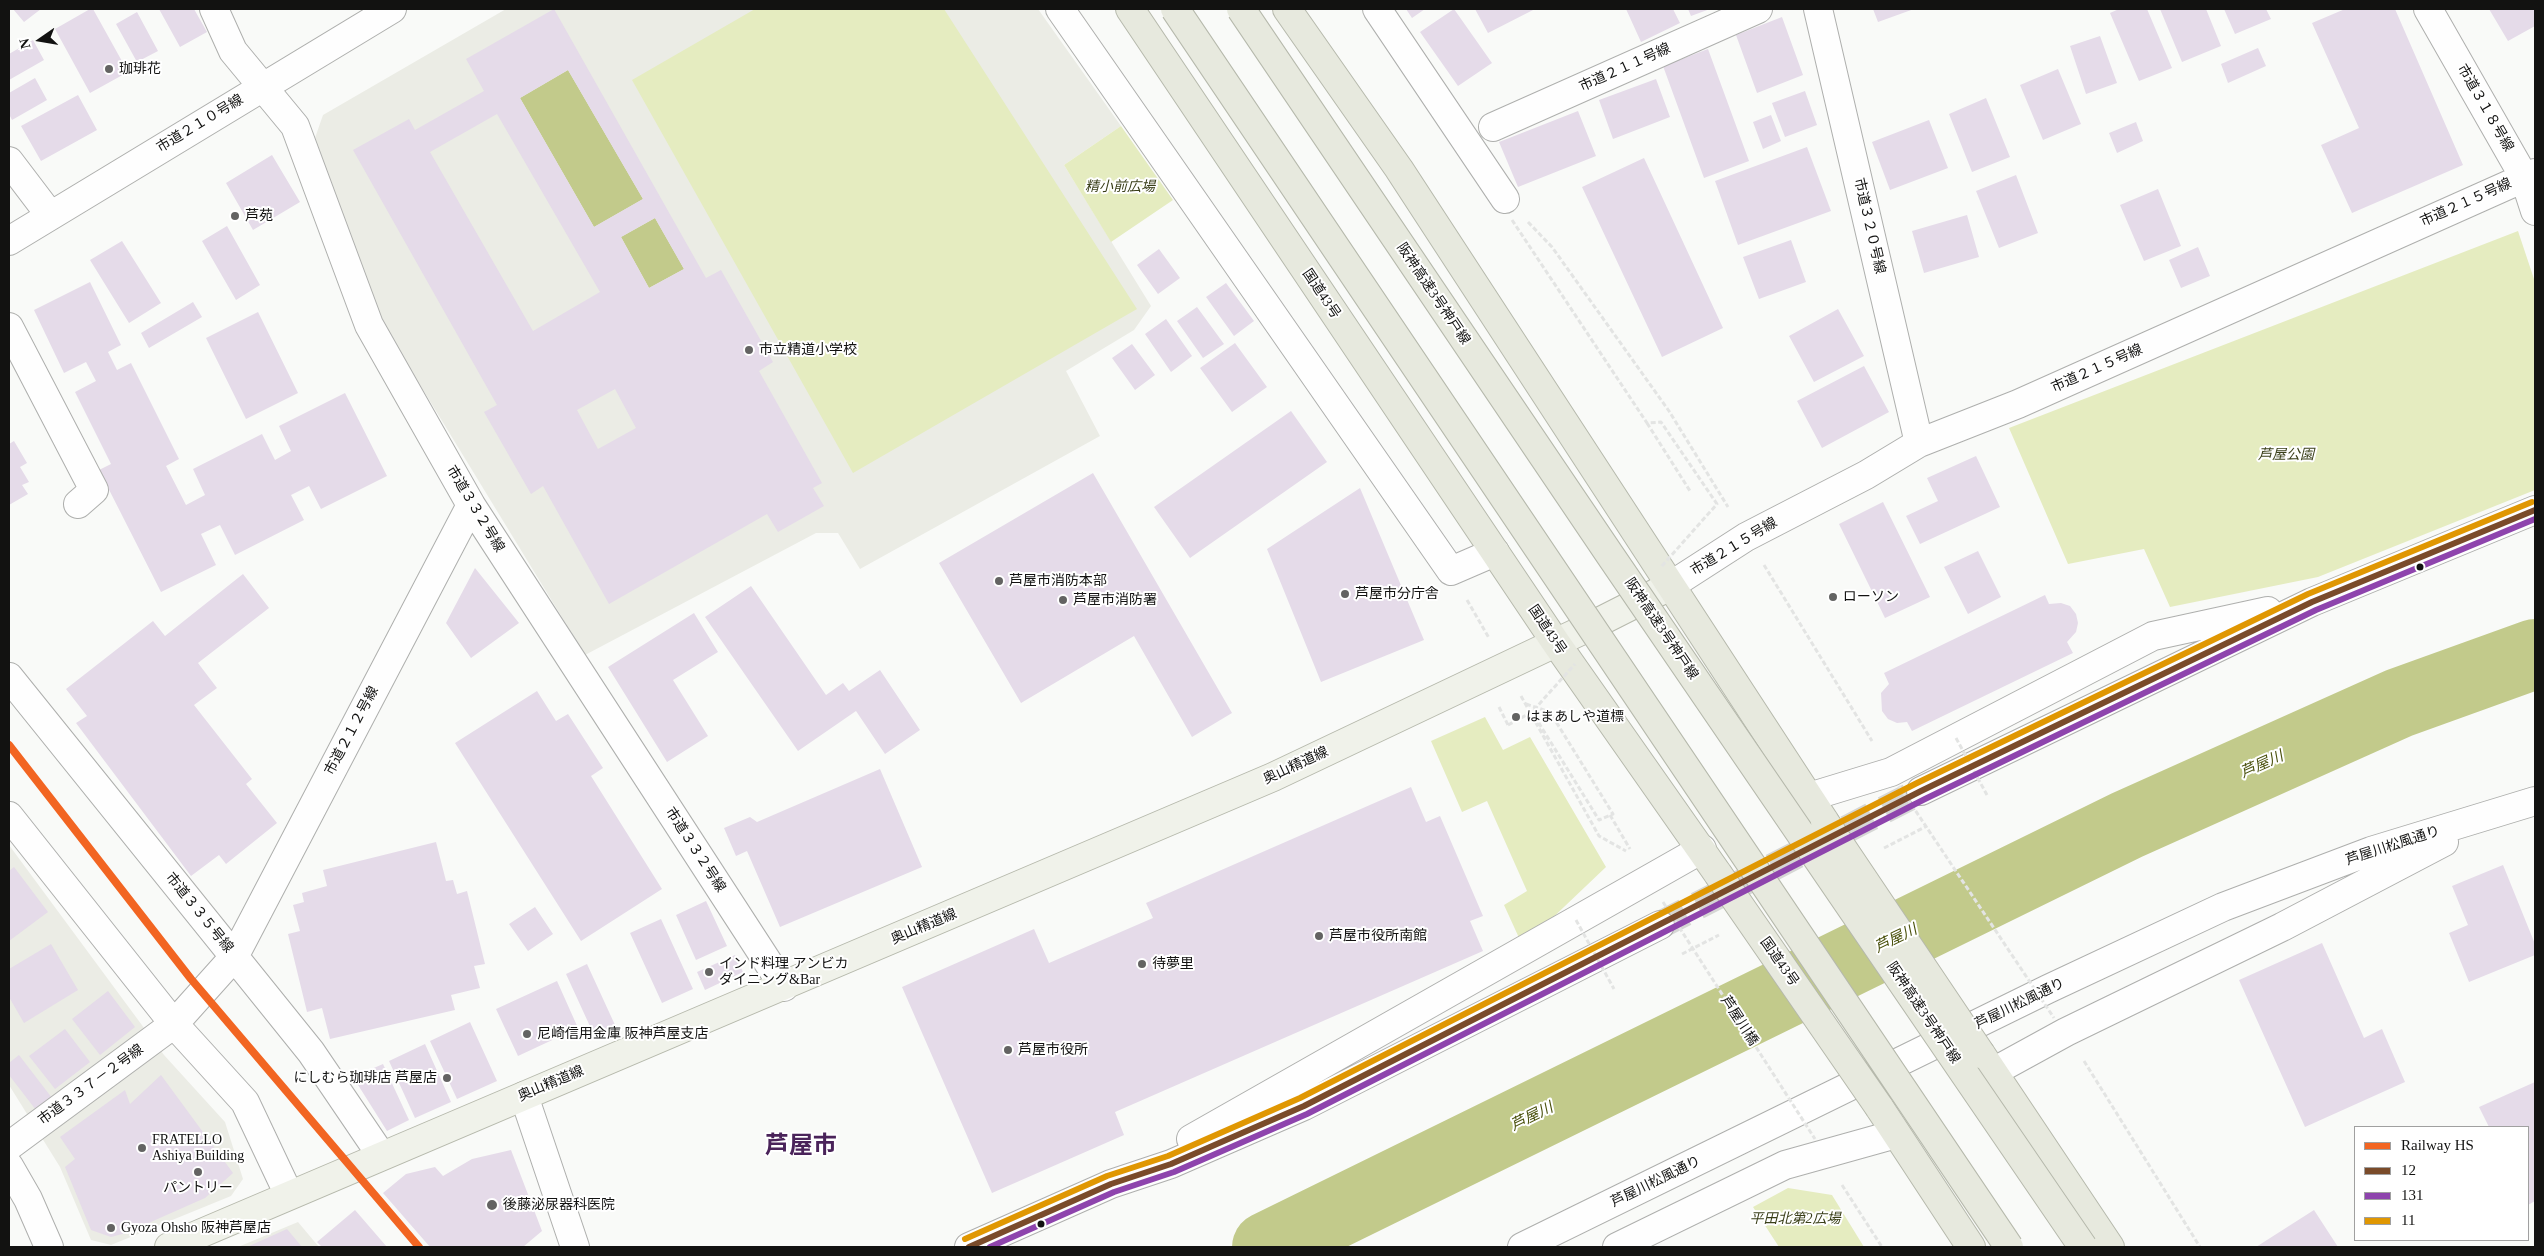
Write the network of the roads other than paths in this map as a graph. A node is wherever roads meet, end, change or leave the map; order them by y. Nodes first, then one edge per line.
1 (214, 9) edge
2 (392, 9) edge
3 (1060, 9) edge
4 (1130, 9) edge
5 (1174, 9) edge
6 (1241, 9) edge
7 (1287, 9) edge
8 (1377, 9) edge
9 (1758, 9) edge
10 (1818, 9) edge
11 (2428, 9) edge
12 (263, 86) junction
13 (1492, 127) dead end
14 (9, 161) edge
15 (2530, 175) edge
16 (1508, 209) road end
17 (2535, 211) edge
18 (50, 215) junction
19 (9, 241) edge
20 (9, 327) edge
21 (1919, 443) junction
22 (78, 504) dead end
23 (471, 505) junction
24 (2535, 510) edge
25 (1495, 552) junction
26 (1664, 578) junction
27 (2312, 602) junction
28 (1556, 643) junction
29 (9, 677) edge
30 (1904, 783) junction
31 (1809, 797) junction
32 (2535, 801) edge
33 (2501, 812) junction
34 (9, 816) edge
35 (1702, 849) junction
36 (1658, 902) junction
37 (234, 957) junction
38 (784, 987) junction
39 (174, 1024) junction
40 (1987, 1063) junction
41 (524, 1096) junction
42 (1896, 1134) junction
43 (9, 1146) edge
44 (381, 1155) junction
45 (9, 1166) edge
46 (1111, 1184) junction
47 (289, 1194) junction
48 (18, 1202) edge
49 (49, 1247) edge
50 (168, 1247) edge
51 (575, 1247) edge
52 (969, 1247) edge
53 (1522, 1247) edge
54 (1617, 1247) edge
55 (1971, 1247) edge
56 (2008, 1247) edge
57 (2083, 1247) edge
58 (2110, 1247) edge

1 - 12 street, 市道３３２号線
2 - 12 street, 市道２１０号線
3 - 25 street
4 - 25 highway, 国道43号
5 - 56 highway, bridge
6 - 57 highway, 阪神高速3号神戸線, bridge
7 - 26 highway
8 - 16 street
9 - 13 street, 市道２１１号線
10 - 21 street, 市道３２０号線
11 - 15 street, 市道３１８号線
12 - 18 street, 市道２１０号線
12 - 23 street, 市道３３２号線
14 - 18 street
15 - 17 street, 市道３１８号線
15 - 21 street, 市道２１５号線
18 - 19 street, 市道２１０号線
20 - 22 street
21 - 26 street, 市道２１５号線
23 - 37 street, 市道２１２号線
23 - 38 street, 市道３３２号線
24 - 27 street
25 - 28 highway, 国道43号
26 - 28 main road, 奥山精道線
26 - 31 highway
27 - 30 street
27 - 30 street
28 - 35 highway, 国道43号
28 - 38 main road, 奥山精道線
29 - 37 street, 市道３３５号線
30 - 31 street
31 - 40 highway, bridge
32 - 33 street, 芦屋川松風通り
33 - 40 street
33 - 53 street, 芦屋川松風通り
34 - 39 street
35 - 36 street
35 - 42 highway, 国道43号, bridge
36 - 46 street
36 - 46 street
37 - 39 street, 市道２１２号線
37 - 44 street, 市道３３５号線
38 - 41 main road, 奥山精道線
39 - 43 street, 市道３３７－２号線
39 - 47 street
40 - 58 highway
41 - 44 main road, 奥山精道線
41 - 51 street
42 - 54 street
42 - 55 highway, 国道43号
44 - 47 main road, 奥山精道線
45 - 48 street
46 - 52 street
47 - 50 main road, 奥山精道線
48 - 49 street

